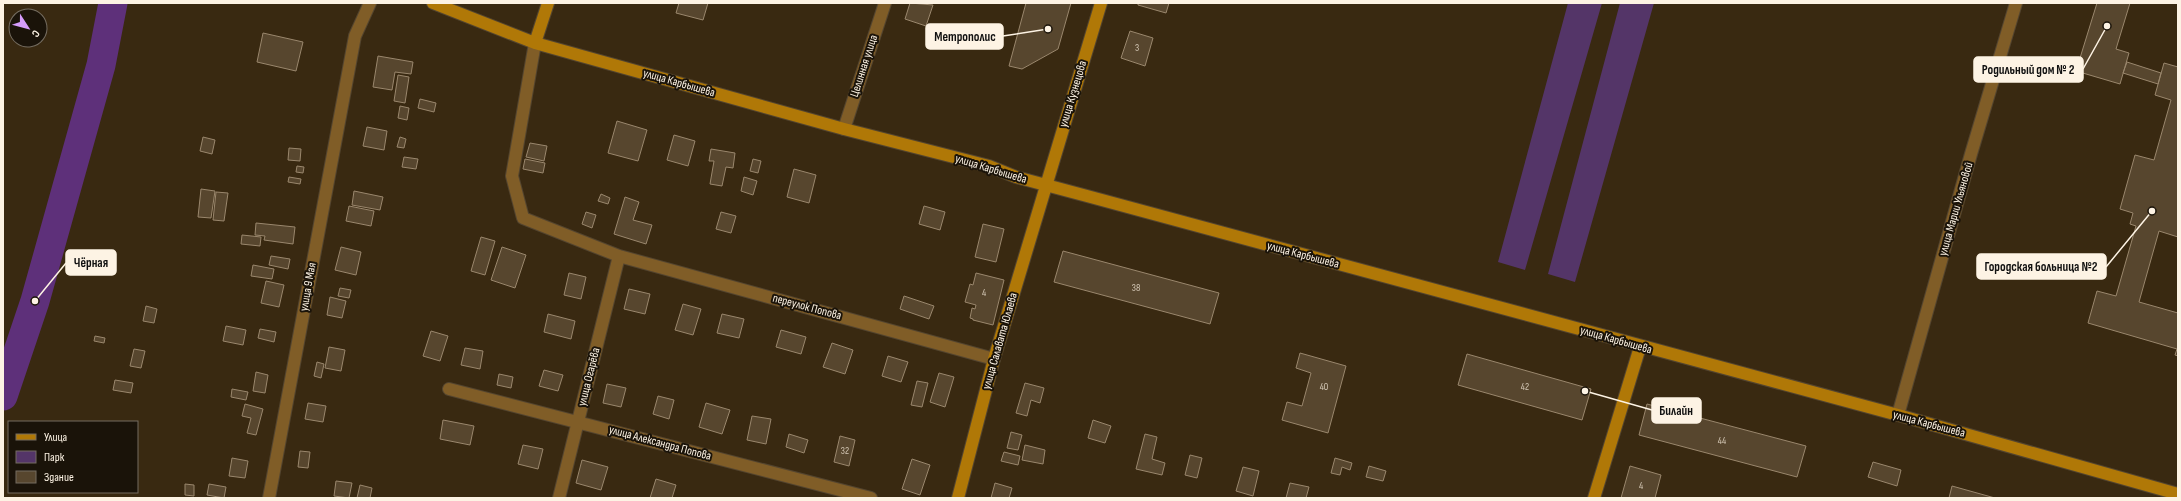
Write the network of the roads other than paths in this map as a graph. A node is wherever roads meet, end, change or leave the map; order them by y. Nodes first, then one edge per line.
1 (370, 3) edge
2 (433, 3) edge
3 (548, 3) edge
4 (885, 3) edge
5 (1101, 3) edge
6 (2016, 3) edge
7 (535, 43) junction
8 (844, 129) junction
9 (1045, 185) junction
10 (619, 256) junction
11 (1640, 347) junction
12 (994, 359) junction
13 (449, 389) dead end
14 (1898, 416) junction
15 (578, 422) junction
16 (2174, 495) edge
17 (269, 498) edge
18 (559, 498) edge
19 (870, 498) edge
20 (958, 498) edge
21 (1594, 498) edge

1 - 17 street, улица 9 Мая
2 - 7 main road, улица Карбышева
3 - 7 main road
4 - 8 street, Целинная улица
5 - 9 main road, улица Кузнецова
6 - 14 street, улица Марии Ульяновой
7 - 8 main road, улица Карбышева
7 - 10 street, переулок Попова
8 - 9 main road, улица Карбышева
9 - 11 main road, улица Карбышева
9 - 12 main road, улица Салавата Юлаева
10 - 12 street, переулок Попова
10 - 15 street, улица Огарёва
11 - 14 main road, улица Карбышева
11 - 21 main road
12 - 20 main road, улица Салавата Юлаева
13 - 15 street, улица Александра Попова
14 - 16 main road, улица Карбышева
15 - 18 street, улица Огарёва
15 - 19 street, улица Александра Попова

